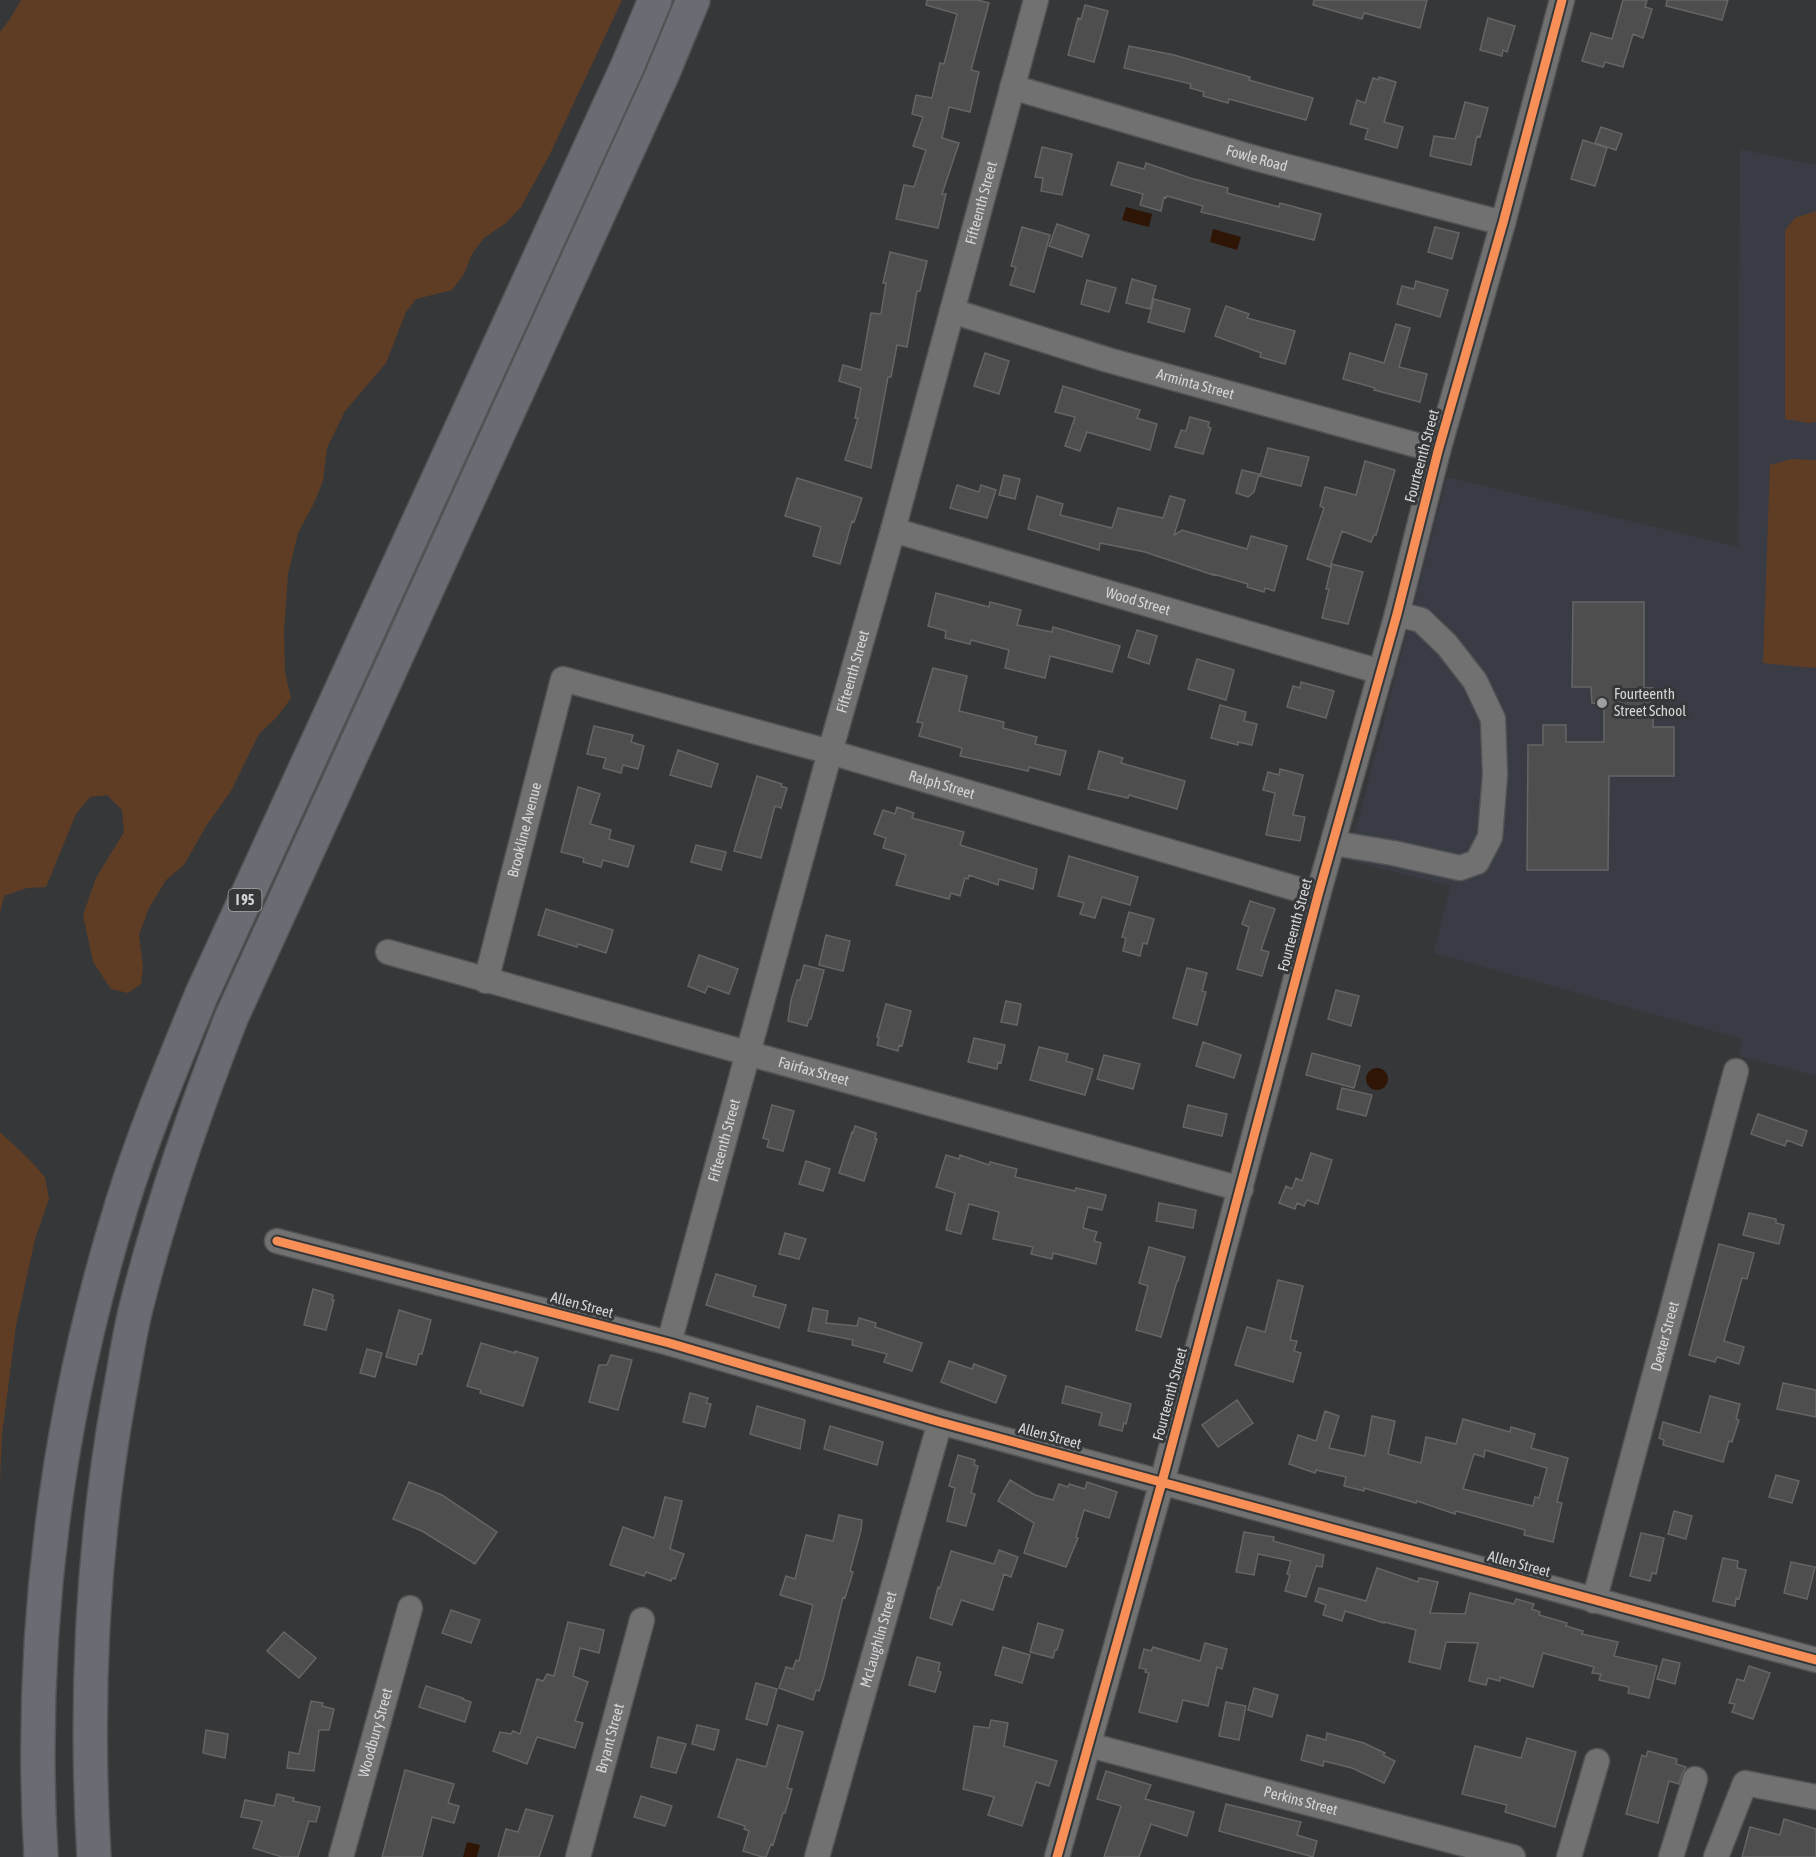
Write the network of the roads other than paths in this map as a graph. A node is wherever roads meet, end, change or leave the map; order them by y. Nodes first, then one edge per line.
1 (655, 0) edge
2 (1036, 0) edge
3 (1561, 0) edge
4 (692, 2) edge
5 (1012, 87) junction
6 (1503, 223) junction
7 (952, 311) junction
8 (1438, 451) junction
9 (893, 530) junction
10 (1397, 614) junction
11 (1381, 672) junction
12 (563, 679) joint
13 (830, 752) junction
14 (1333, 843) junction
15 (1318, 895) junction
16 (388, 952) dead end
17 (486, 981) junction
18 (747, 1053) junction
19 (1736, 1071) dead end
20 (1241, 1189) junction
21 (277, 1241) dead end
22 (669, 1343) junction
23 (940, 1422) junction
24 (1162, 1482) junction
25 (1594, 1601) junction
26 (410, 1608) dead end
27 (642, 1620) dead end
28 (1816, 1660) edge
29 (1089, 1745) junction
30 (91, 1759) junction
31 (1597, 1761) dead end
32 (1695, 1779) dead end
33 (1816, 1797) edge
34 (41, 1857) edge
35 (94, 1857) edge
36 (108, 1857) edge
37 (341, 1857) edge
38 (578, 1857) edge
39 (817, 1857) edge
40 (1057, 1857) edge
41 (1513, 1857) edge
42 (1569, 1857) edge
43 (1671, 1857) edge
44 (1716, 1857) edge

1 - 34 highway, I 95
2 - 5 street, Fifteenth Street
3 - 6 street, Fourteenth Street
4 - 30 highway, I 95
5 - 6 street, Fowle Road
5 - 7 street, Fifteenth Street
6 - 8 street, Fourteenth Street
7 - 8 street, Arminta Street
7 - 9 street, Fifteenth Street
8 - 10 street, Fourteenth Street
9 - 11 street, Wood Street
9 - 13 street, Fifteenth Street
10 - 11 street, Fourteenth Street
10 - 14 street
11 - 14 street, Fourteenth Street
12 - 13 street, Ralph Street
12 - 17 street, Brookline Avenue
13 - 15 street, Ralph Street
13 - 18 street, Fifteenth Street
14 - 15 street, Fourteenth Street
15 - 20 street, Fourteenth Street
16 - 17 street, Fairfax Street
17 - 18 street, Fairfax Street
18 - 20 street, Fairfax Street
18 - 22 street, Fifteenth Street
19 - 25 street, Dexter Street
20 - 24 street, Fourteenth Street
21 - 22 street, Allen Street
22 - 23 street, Allen Street
23 - 24 street, Allen Street
23 - 39 street, McLaughlin Street
24 - 25 street, Allen Street
24 - 29 street, Fourteenth Street
25 - 28 street, Allen Street
26 - 37 street, Woodbury Street
27 - 38 street, Bryant Street
29 - 40 street, Fourteenth Street
29 - 41 street, Perkins Street
30 - 35 highway, I 95
30 - 36 highway
31 - 42 street
32 - 43 street
33 - 44 street

